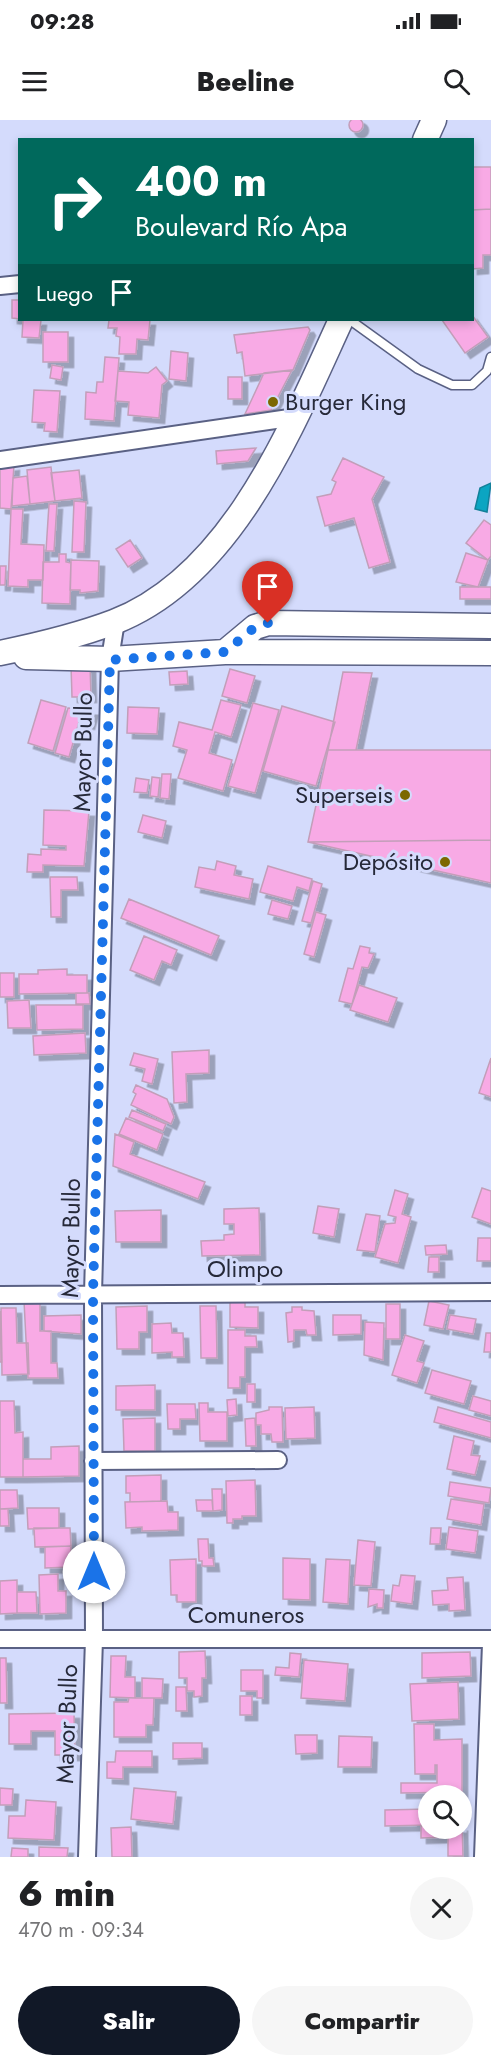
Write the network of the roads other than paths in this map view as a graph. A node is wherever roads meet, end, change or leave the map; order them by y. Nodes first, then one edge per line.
1 (434, 120) edge
2 (426, 138) edge
3 (18, 284) edge
4 (0, 286) edge
5 (341, 321) edge
6 (351, 321) edge
7 (491, 357) edge
8 (296, 417) junction
9 (0, 460) edge
10 (116, 621) junction
11 (491, 626) edge
12 (225, 652) junction
13 (491, 653) edge
14 (0, 654) edge
15 (110, 660) junction
16 (491, 1292) edge
17 (93, 1294) junction
18 (0, 1295) edge
19 (278, 1460) dead end
20 (93, 1461) junction
21 (0, 1639) edge
22 (94, 1639) junction
23 (491, 1642) edge
24 (87, 1857) edge
25 (483, 1857) edge

1 - 2 main road
3 - 4 street
5 - 8 main road
6 - 7 lane
8 - 9 street
8 - 10 main road
10 - 14 main road
10 - 15 street, Mayor Bullo
11 - 12 main road
12 - 13 main road
12 - 15 main road
14 - 15 main road
15 - 17 street, Mayor Bullo
16 - 17 street, Olimpo
17 - 18 street, Olimpo
17 - 20 street, Mayor Bullo
19 - 20 street
20 - 22 street, Mayor Bullo
21 - 22 street, Comuneros
22 - 23 street, Comuneros
22 - 24 street, Mayor Bullo
23 - 25 street

